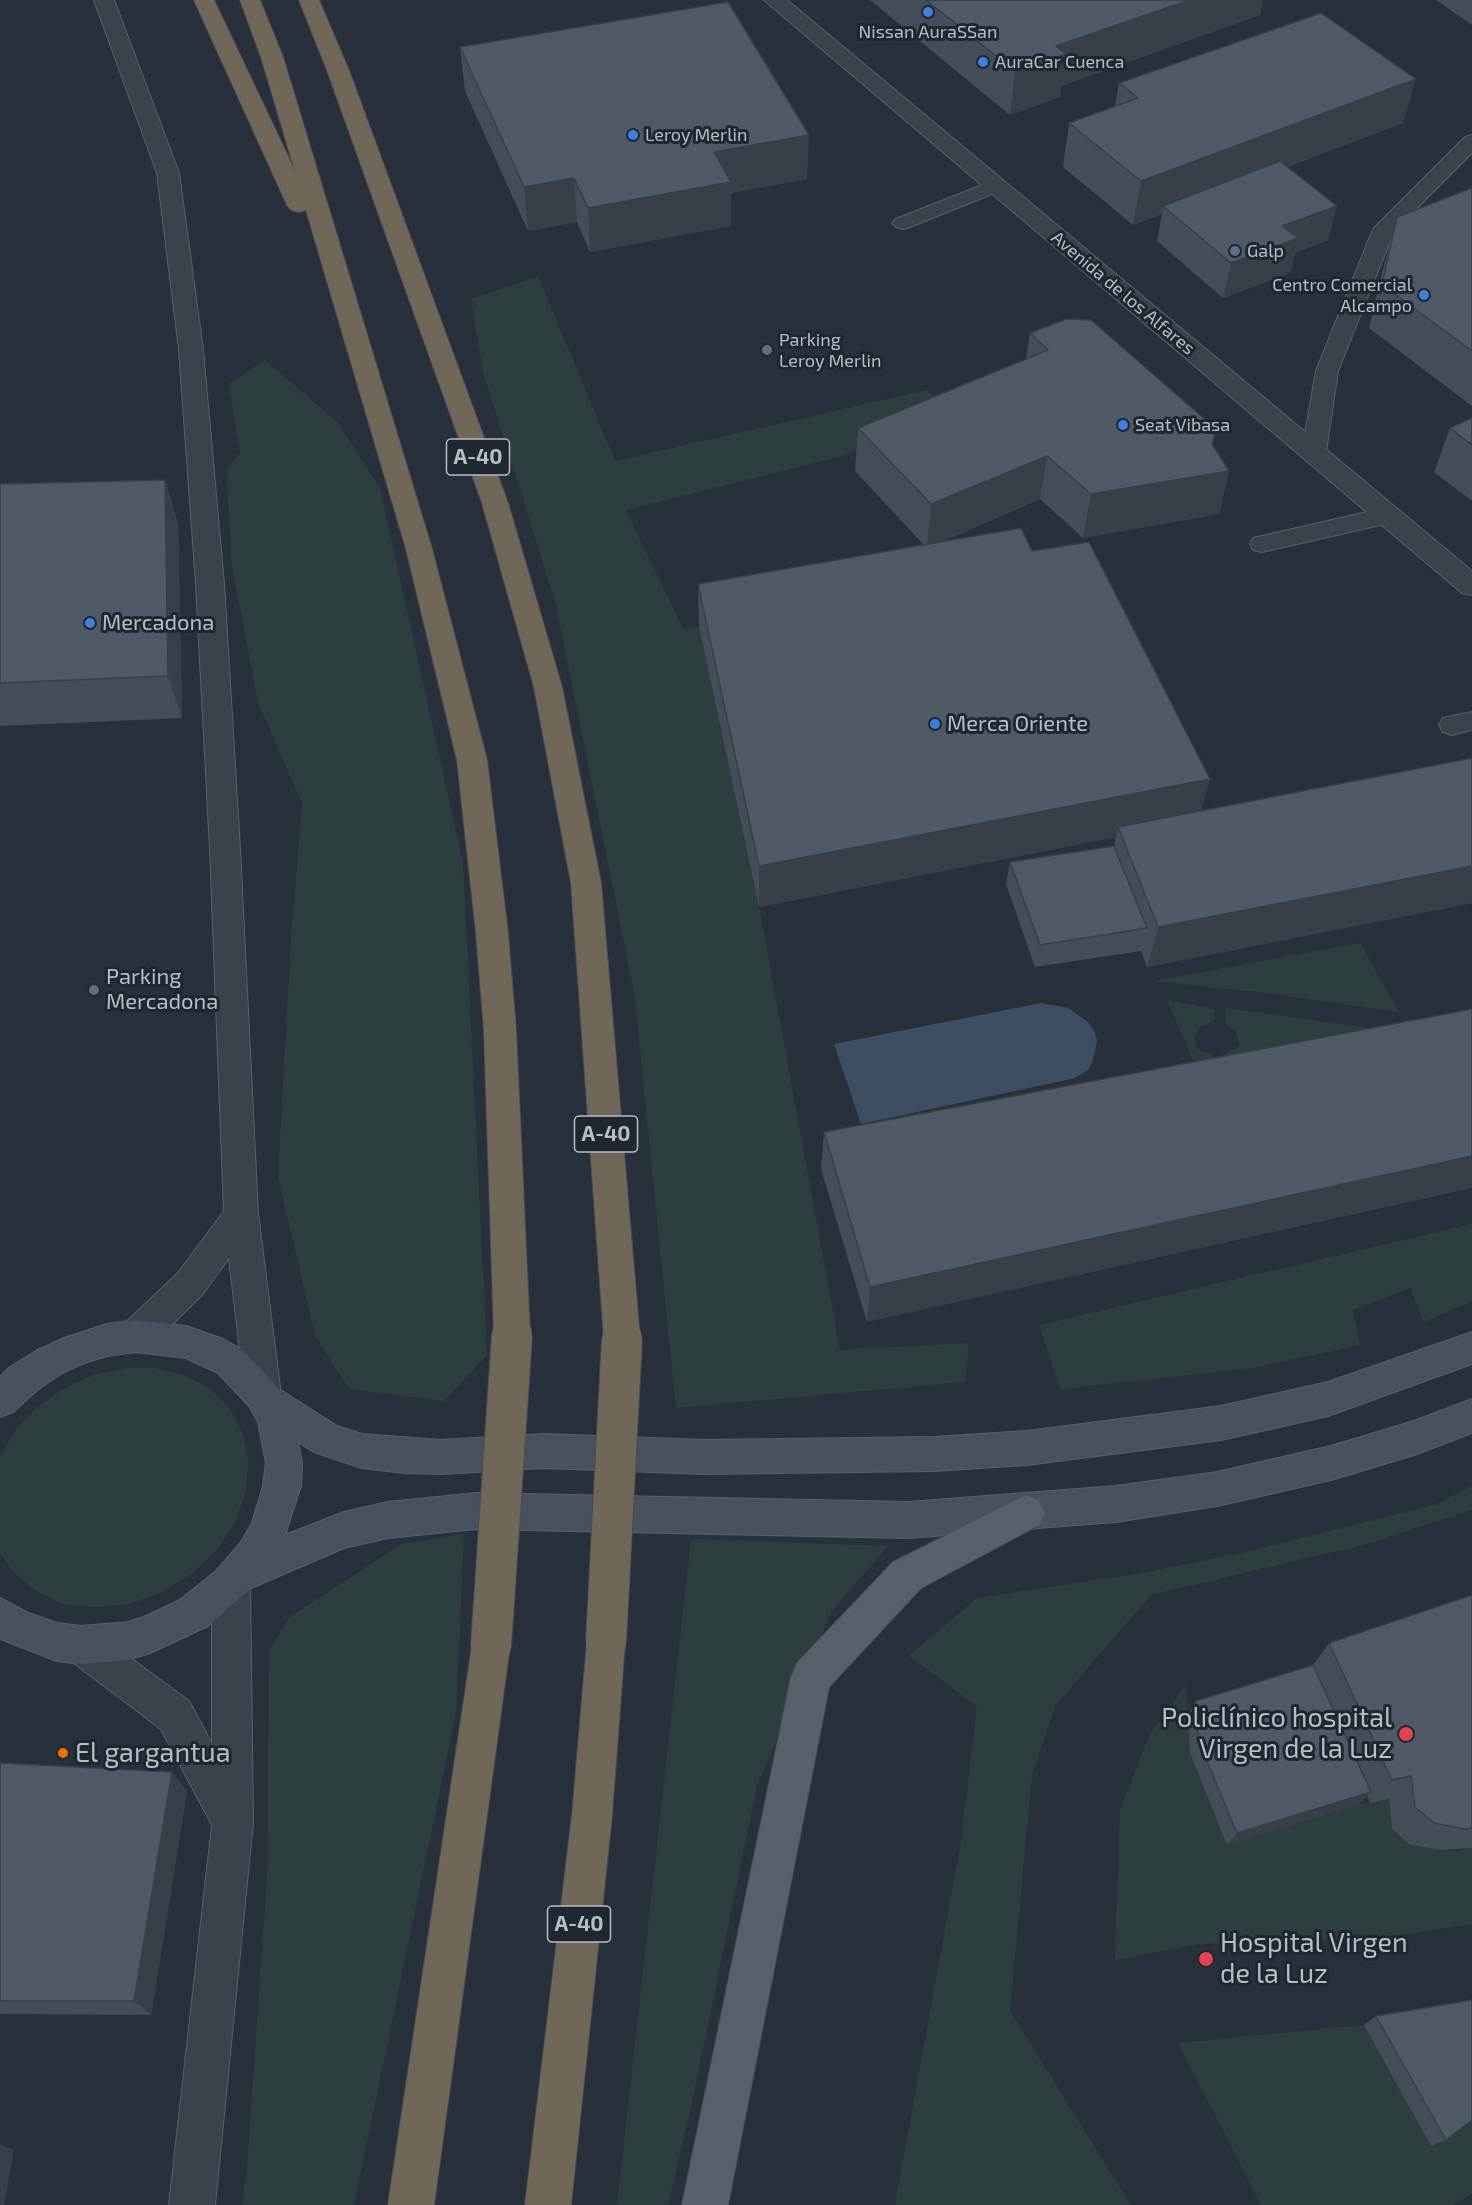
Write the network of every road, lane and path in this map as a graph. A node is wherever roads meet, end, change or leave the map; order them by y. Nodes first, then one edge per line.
1 (104, 0) edge
2 (204, 0) edge
3 (250, 0) edge
4 (309, 0) edge
5 (316, 0) edge
6 (774, 0) edge
7 (339, 73) junction
8 (1472, 141) edge
9 (995, 186) junction
10 (903, 223) dead end
11 (349, 313) junction
12 (1314, 452) junction
13 (1389, 515) junction
14 (1262, 544) dead end
15 (1472, 586) edge
16 (241, 1214) junction
17 (136, 1336) junction
18 (1472, 1348) edge
19 (264, 1398) junction
20 (0, 1400) edge
21 (1472, 1416) edge
22 (1026, 1513) junction
23 (235, 1579) junction
24 (0, 1617) edge
25 (81, 1645) junction
26 (233, 1822) junction
27 (192, 2205) edge
28 (411, 2205) edge
29 (548, 2205) edge
30 (705, 2205) edge

1 - 16 street
2 - 11 highway
3 - 11 highway
4 - 7 highway, A-40
5 - 7 highway
6 - 9 street, Avenida de los Alfares
7 - 29 highway, A-40, bridge
8 - 12 lane
9 - 10 lane
9 - 12 street, Avenida de los Alfares
11 - 28 highway, bridge
12 - 13 street, Avenida de los Alfares
13 - 14 lane
13 - 15 street, Avenida de los Alfares
16 - 17 street
16 - 19 street
17 - 19 main road
17 - 20 main road
18 - 19 main road
19 - 23 main road
21 - 22 main road
22 - 23 main road
22 - 30 main road
23 - 25 main road
23 - 26 street
24 - 25 main road
25 - 26 street
26 - 27 street

